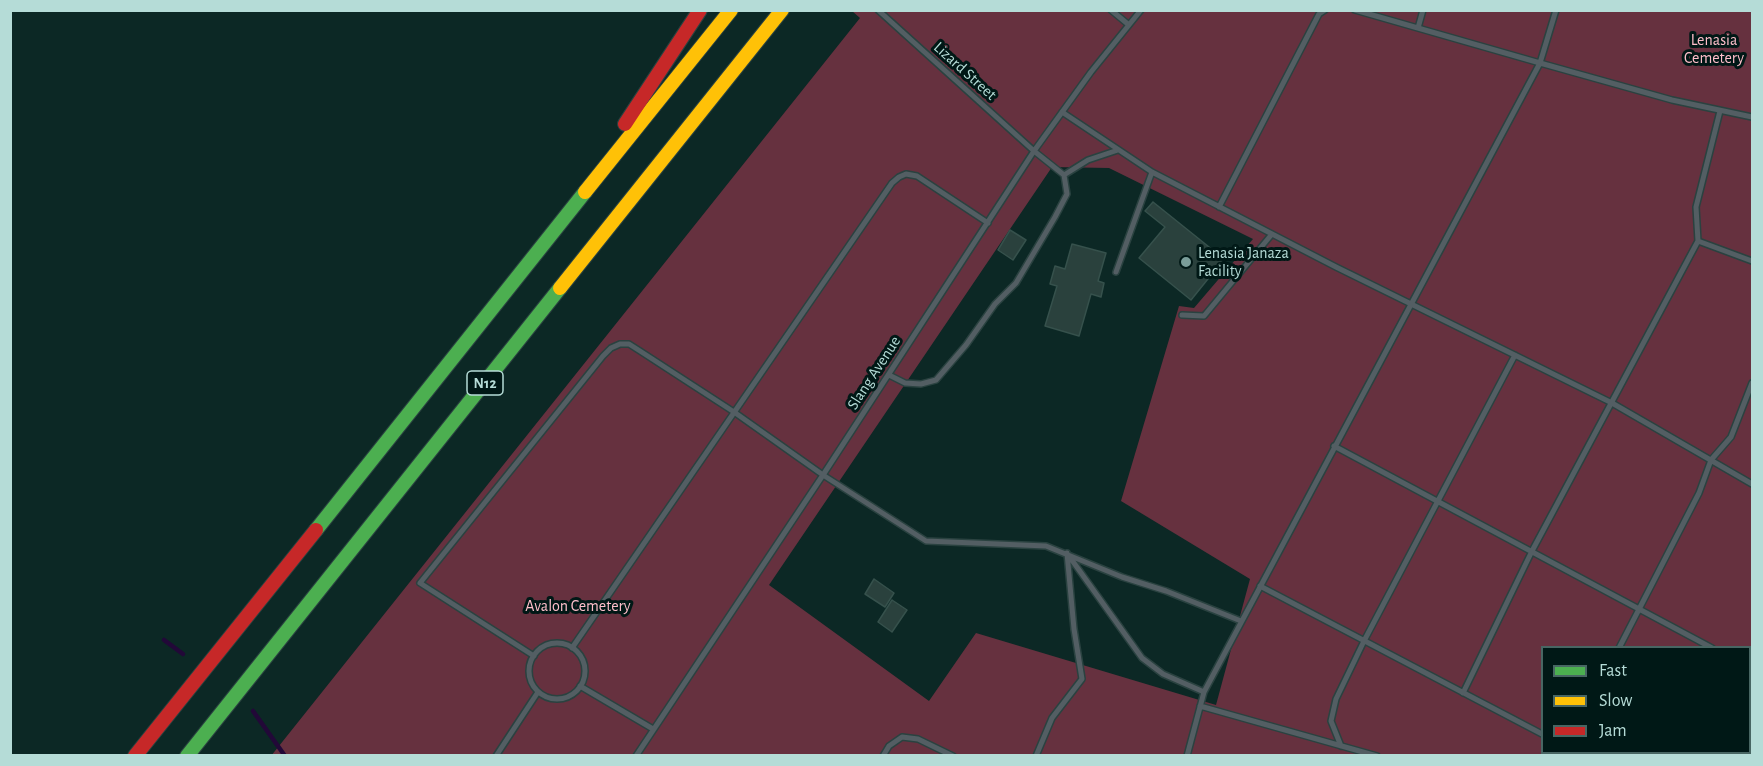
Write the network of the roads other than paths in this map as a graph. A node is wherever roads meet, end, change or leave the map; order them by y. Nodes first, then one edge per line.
1 (700, 10) edge
2 (731, 10) edge
3 (784, 10) edge
4 (878, 10) edge
5 (1111, 10) edge
6 (1142, 10) edge
7 (1324, 10) edge
8 (1355, 10) edge
9 (1423, 10) edge
10 (1556, 10) edge
11 (1129, 25) junction
12 (1418, 28) junction
13 (1540, 63) junction
14 (1720, 111) junction
15 (1062, 112) junction
16 (1752, 117) edge
17 (1118, 150) junction
18 (1034, 151) junction
19 (1152, 171) junction
20 (1064, 175) junction
21 (1219, 207) junction
22 (562, 222) junction
23 (988, 223) junction
24 (1272, 234) junction
25 (1698, 241) junction
26 (1752, 261) edge
27 (1116, 272) dead end
28 (1410, 304) junction
29 (1182, 315) dead end
30 (1515, 355) junction
31 (889, 375) junction
32 (1752, 383) edge
33 (1612, 403) junction
34 (734, 412) junction
35 (1334, 446) junction
36 (1711, 460) junction
37 (823, 475) junction
38 (1752, 484) edge
39 (1439, 502) junction
40 (1532, 552) junction
41 (1067, 554) junction
42 (1260, 586) junction
43 (1639, 608) junction
44 (1241, 621) junction
45 (1364, 641) junction
46 (1619, 646) edge
47 (1708, 646) edge
48 (572, 648) junction
49 (534, 656) junction
50 (580, 686) junction
51 (538, 692) junction
52 (1204, 692) junction
53 (1463, 693) junction
54 (1200, 706) junction
55 (653, 729) junction
56 (1541, 733) edge
57 (1341, 746) junction
58 (1358, 753) edge
59 (135, 756) edge
60 (187, 756) edge
61 (496, 756) edge
62 (636, 756) edge
63 (883, 756) edge
64 (953, 756) edge
65 (1036, 756) edge
66 (1187, 756) edge
67 (1377, 756) edge

1 - 22 highway
2 - 22 highway, N12
3 - 60 highway, N12
4 - 18 lane, Lizard Street
5 - 11 lane
6 - 11 lane, Slang Avenue
7 - 21 lane
8 - 12 lane
9 - 12 lane
10 - 13 lane
11 - 15 lane, Slang Avenue
12 - 13 lane
13 - 14 lane
13 - 28 lane
14 - 16 lane
14 - 25 lane
15 - 17 lane
15 - 18 lane, Slang Avenue
17 - 19 lane
17 - 20 lane
18 - 20 lane, Lizard Street
18 - 23 lane, Slang Avenue
19 - 21 lane
19 - 27 lane
20 - 31 lane
21 - 24 lane
22 - 59 highway, N12
23 - 31 lane, Slang Avenue
23 - 34 lane
24 - 28 lane
24 - 29 lane
25 - 26 lane
25 - 33 lane
28 - 30 lane
28 - 35 lane
30 - 33 lane
30 - 39 lane
31 - 37 lane, Slang Avenue
32 - 36 lane
33 - 36 lane
33 - 40 lane
34 - 37 lane
34 - 48 lane
34 - 49 lane
35 - 39 lane
35 - 42 lane
36 - 38 lane
36 - 43 lane
37 - 41 lane
37 - 55 lane, Slang Avenue
39 - 40 lane
39 - 45 lane
40 - 43 lane
40 - 53 lane
41 - 44 lane
41 - 52 lane
41 - 65 lane
42 - 44 lane
42 - 45 lane
43 - 46 lane
43 - 47 lane
44 - 52 lane
45 - 53 lane
45 - 57 lane
48 - 49 lane
48 - 50 lane
49 - 51 lane
50 - 51 lane
50 - 55 lane
51 - 61 lane
52 - 54 lane
53 - 56 lane
54 - 57 lane
54 - 66 lane
55 - 62 lane, Slang Avenue
57 - 58 lane
58 - 67 lane
63 - 64 lane

